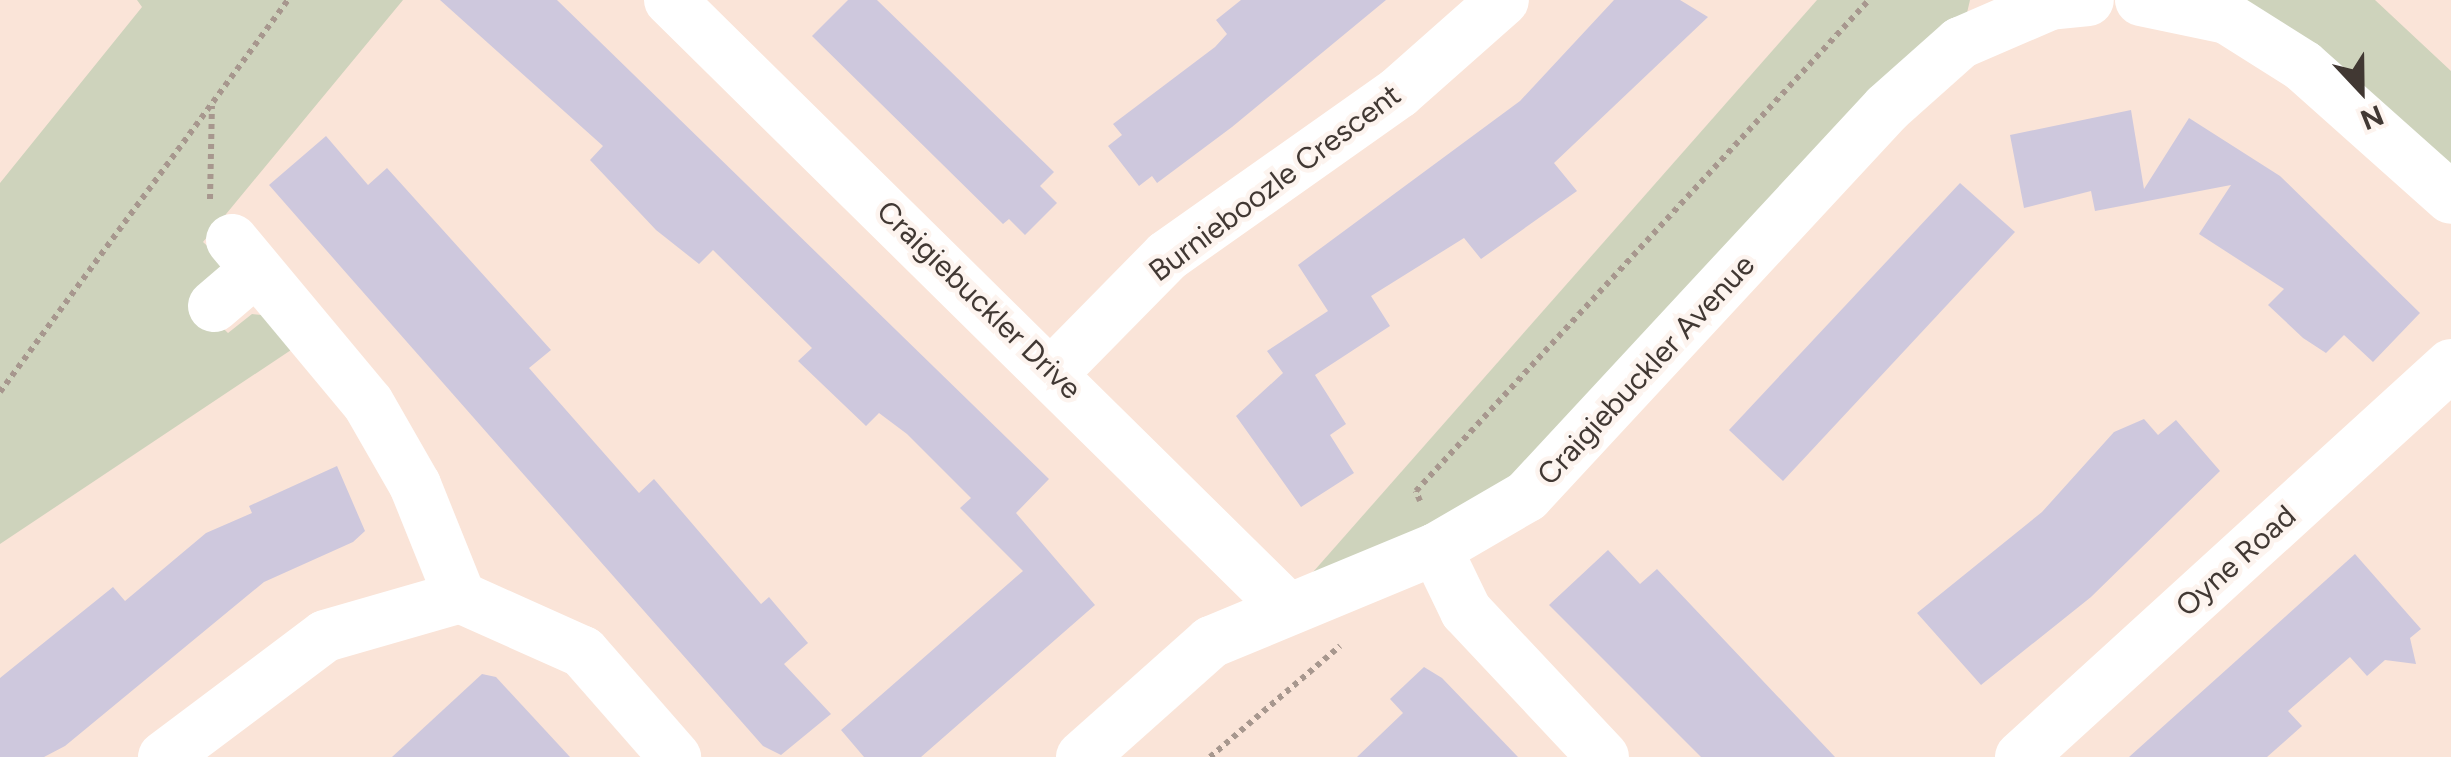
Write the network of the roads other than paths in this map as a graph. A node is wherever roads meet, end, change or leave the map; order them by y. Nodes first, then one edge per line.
1 (1502, 0) edge
2 (2088, 0) edge
3 (2141, 0) edge
4 (681, 4) edge
5 (1965, 22) edge
6 (2451, 198) edge
7 (214, 306) dead end
8 (2451, 365) edge
9 (1054, 371) junction
10 (1436, 548) junction
11 (460, 597) junction
12 (1284, 605) junction
13 (164, 757) edge
14 (676, 757) edge
15 (1082, 757) edge
16 (1603, 757) edge
17 (2021, 757) edge

1 - 9 street, Burnieboozle Crescent
2 - 5 street, Craigiebuckler Avenue
3 - 6 street
4 - 9 street, Craigiebuckler Drive
5 - 10 street, Craigiebuckler Avenue
7 - 11 street
8 - 17 street, Oyne Road
9 - 12 street, Craigiebuckler Drive
10 - 12 street, Craigiebuckler Avenue
10 - 16 street
11 - 13 street
11 - 14 street
12 - 15 street, Craigiebuckler Avenue

